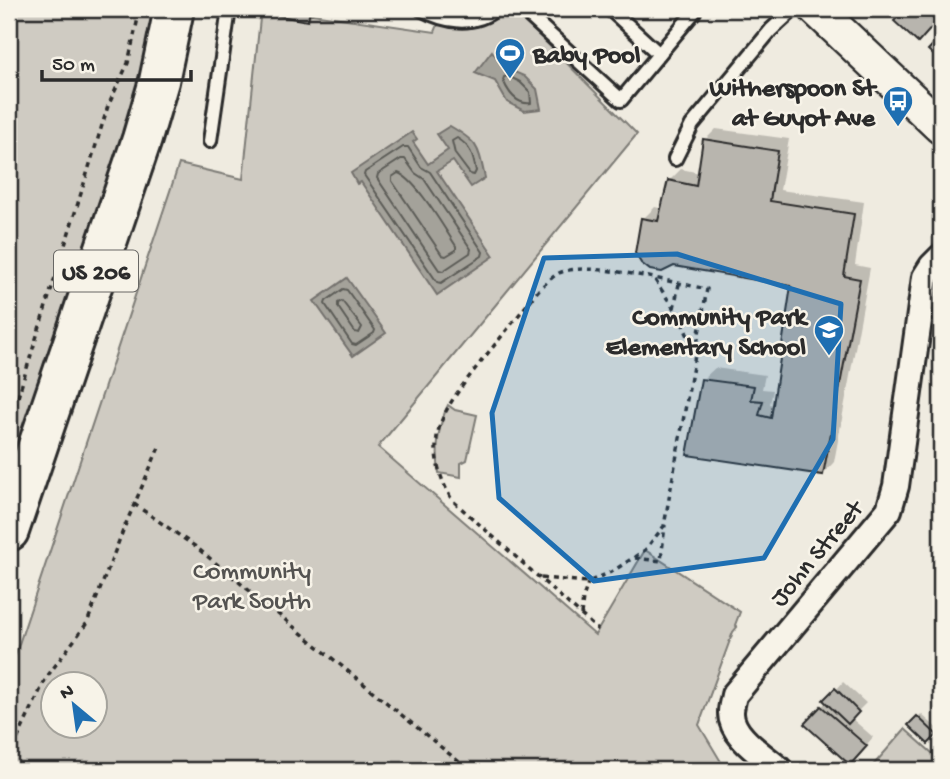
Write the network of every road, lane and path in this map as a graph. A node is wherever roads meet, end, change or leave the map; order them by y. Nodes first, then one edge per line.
1 (140, 9) edge
2 (174, 9) edge
3 (229, 9) edge
4 (421, 9) edge
5 (496, 9) edge
6 (522, 9) edge
7 (610, 9) edge
8 (794, 9) edge
9 (816, 9) edge
10 (694, 10) edge
11 (659, 54) junction
12 (941, 127) edge
13 (210, 141) dead end
14 (675, 159) dead end
15 (941, 257) edge
16 (655, 279) junction
17 (679, 284) junction
18 (674, 308) junction
19 (696, 354) junction
20 (9, 426) edge
21 (160, 445) dead end
22 (134, 504) junction
23 (666, 519) junction
24 (9, 531) edge
25 (633, 558) junction
26 (541, 578) junction
27 (588, 582) junction
28 (581, 615) junction
29 (598, 631) dead end
30 (9, 757) edge
31 (469, 770) edge
32 (779, 770) edge

1 - 20 path
2 - 24 highway, US 206
3 - 13 lane
4 - 5 lane
6 - 11 lane
7 - 11 lane
8 - 14 lane
9 - 12 street
10 - 11 lane
15 - 32 street, John Street
16 - 17 path
16 - 18 path
16 - 26 path
17 - 18 path
17 - 19 path
18 - 19 path
19 - 23 path
21 - 22 path
22 - 30 path
22 - 31 path
23 - 25 path
23 - 25 path
25 - 27 path
26 - 27 path
26 - 28 path
27 - 28 path
28 - 29 path

